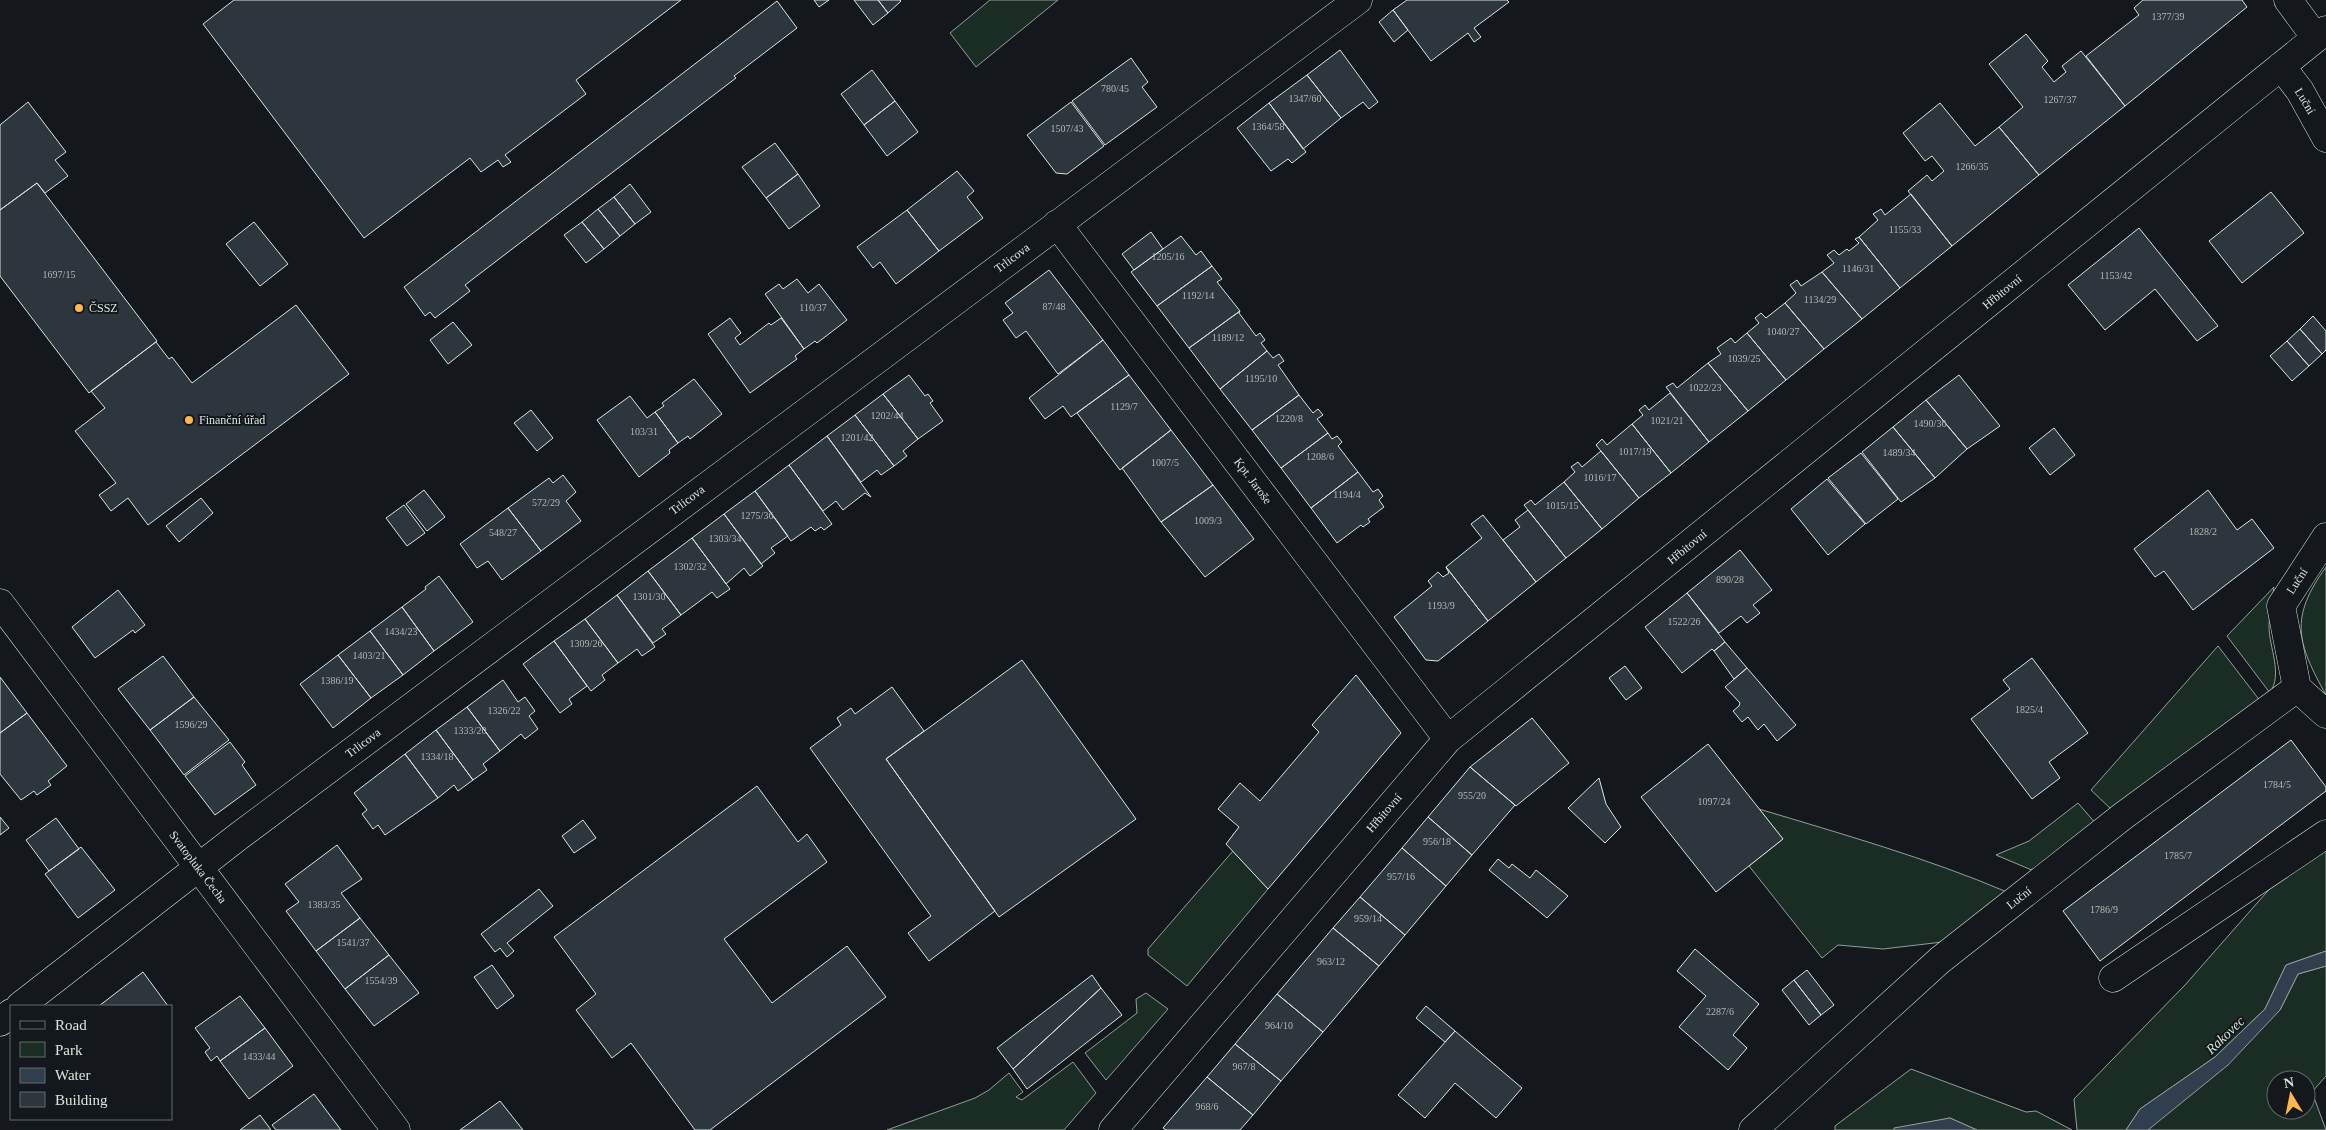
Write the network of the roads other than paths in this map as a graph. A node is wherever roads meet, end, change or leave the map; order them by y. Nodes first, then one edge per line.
1 (1358, 0) edge
2 (2288, 0) edge
3 (2321, 34) edge
4 (2281, 66) junction
5 (2326, 138) edge
6 (1057, 224) junction
7 (2326, 537) edge
8 (0, 603) edge
9 (2297, 688) junction
10 (2326, 714) edge
11 (1448, 738) junction
12 (2326, 834) edge
13 (198, 867) junction
14 (2113, 978) dead end
15 (21, 1005) edge
16 (10, 1014) edge
17 (0, 1022) edge
18 (1757, 1129) edge
19 (396, 1130) edge
20 (1113, 1130) edge

1 - 6 street, Trlicova
2 - 3 street
3 - 4 street, Hřbitovní
4 - 5 street, Luční
4 - 11 street, Hřbitovní
6 - 11 street, Kpt. Jaroše
6 - 13 street, Trlicova
7 - 9 street, Luční
8 - 13 street, Svatopluka Čecha
9 - 10 street
9 - 18 street, Luční
11 - 20 street, Hřbitovní
12 - 14 street
13 - 15 street, Trlicova
13 - 19 street, Svatopluka Čecha
16 - 17 street

